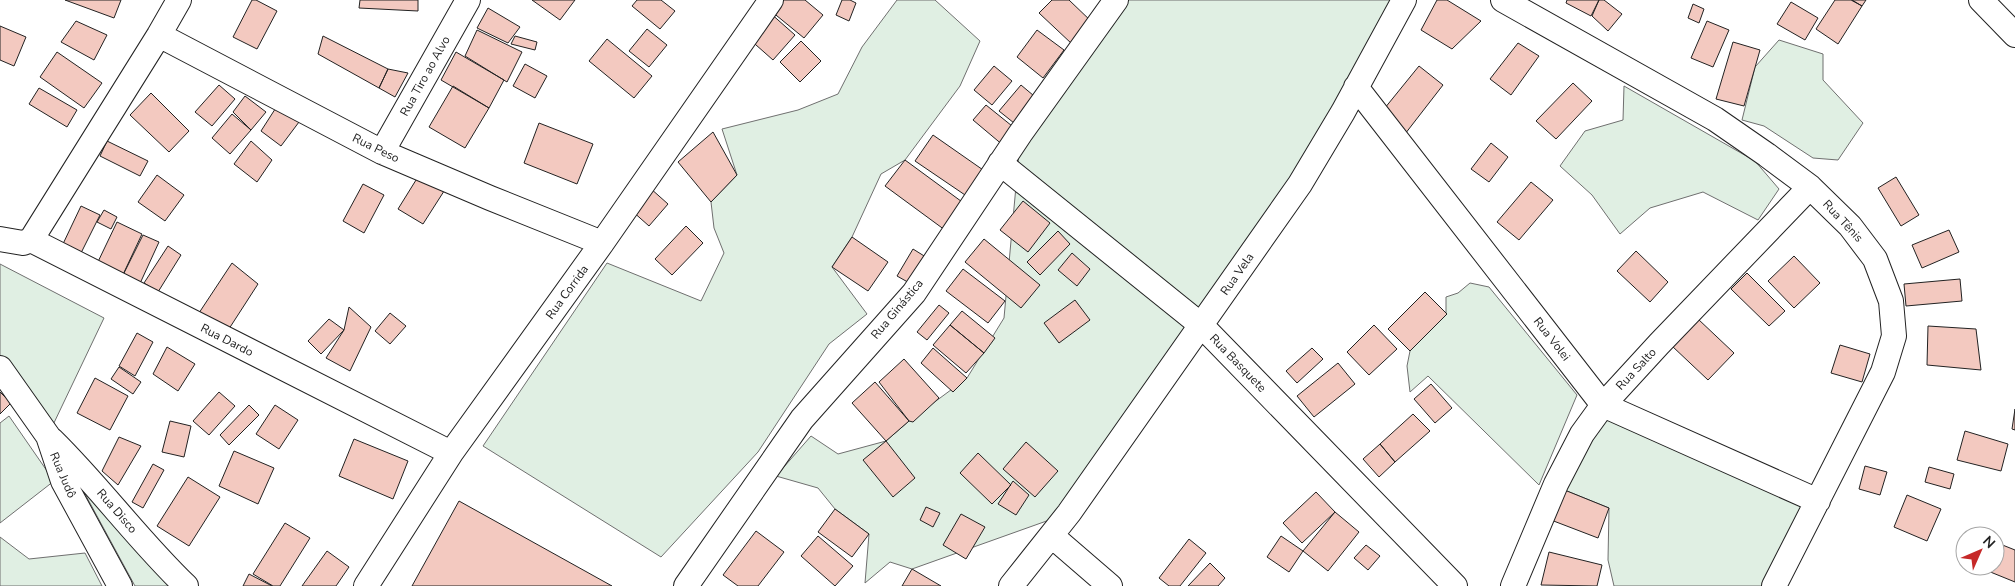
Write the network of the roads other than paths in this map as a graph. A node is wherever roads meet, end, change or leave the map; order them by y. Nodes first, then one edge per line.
1 (179, 0) edge
2 (468, 0) edge
3 (771, 0) edge
4 (1116, 0) edge
5 (1404, 0) edge
6 (1503, 0) edge
7 (1982, 0) edge
8 (158, 35) junction
9 (2015, 35) edge
10 (1356, 87) junction
11 (382, 152) junction
12 (1000, 163) junction
13 (1810, 188) junction
14 (0, 239) edge
15 (31, 240) junction
16 (602, 243) junction
17 (1201, 325) junction
18 (0, 368) edge
19 (1603, 405) junction
20 (48, 436) junction
21 (451, 453) junction
22 (1818, 501) junction
23 (1052, 536) junction
24 (689, 585) edge
25 (120, 586) edge
26 (186, 586) edge
27 (366, 586) edge
28 (1011, 586) edge
29 (1110, 586) edge
30 (1455, 586) edge
31 (1513, 586) edge
32 (1774, 586) edge

1 - 8 street
2 - 11 street, Rua Tiro ao Alvo
3 - 16 street, Rua Corrida
4 - 12 street, Rua Ginástica
5 - 10 street, Rua Vela
6 - 13 street, Rua Tênis
7 - 9 street
8 - 11 street, Rua Peso
8 - 15 street
10 - 17 street, Rua Vela
10 - 19 street, Rua Volei
11 - 16 street, Rua Peso
12 - 17 street, Rua Basquete
12 - 24 street, Rua Ginástica
13 - 19 street, Rua Salto
13 - 22 street, Rua Tênis
14 - 15 street, Rua Dardo
15 - 21 street, Rua Dardo
16 - 21 street, Rua Corrida
17 - 23 street, Rua Vela
17 - 30 street, Rua Basquete
18 - 20 street, Rua Judô
19 - 22 street, Rua Volei
19 - 31 street, Rua Salto
20 - 25 street, Rua Judô
20 - 26 street, Rua Disco
21 - 27 street, Rua Corrida
22 - 32 street, Rua Tênis
23 - 28 street, Rua Vela
23 - 29 street

